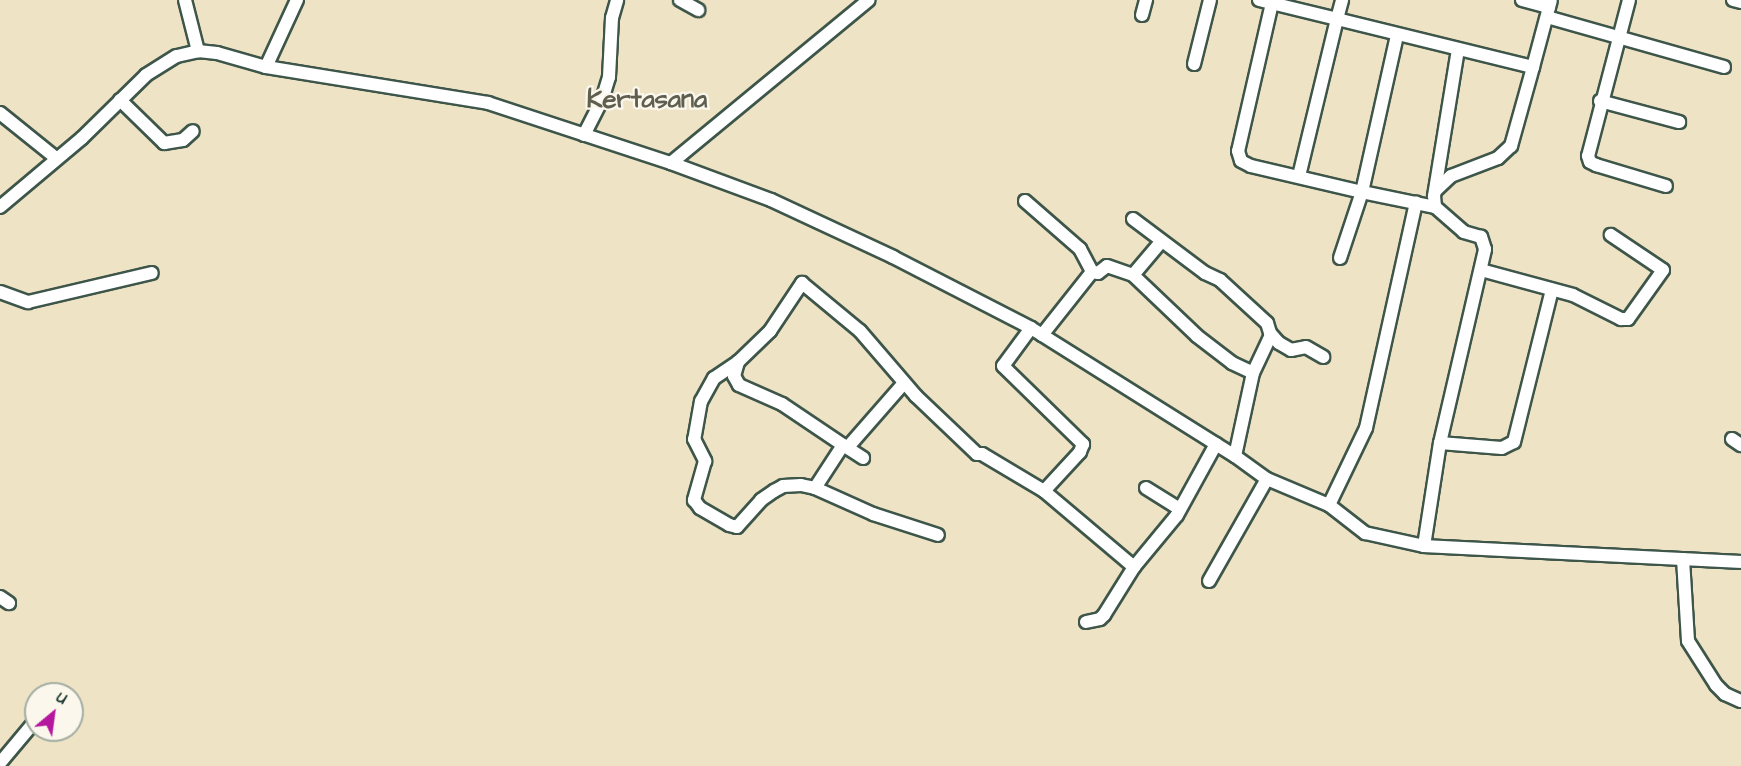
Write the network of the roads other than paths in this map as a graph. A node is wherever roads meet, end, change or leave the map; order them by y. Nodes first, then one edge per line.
1 (185, 0) edge
2 (297, 0) edge
3 (617, 0) edge
4 (680, 0) edge
5 (869, 0) edge
6 (1146, 0) edge
7 (1210, 0) edge
8 (1259, 0) edge
9 (1342, 0) edge
10 (1522, 0) edge
11 (1629, 0) edge
12 (1733, 0) edge
13 (1741, 2) edge
14 (1272, 3) junction
15 (1549, 8) edge
16 (698, 10) dead end
17 (1142, 15) dead end
18 (1337, 19) junction
19 (1397, 35) junction
20 (1620, 37) junction
21 (1458, 50) junction
22 (198, 51) junction
23 (1194, 64) dead end
24 (266, 67) junction
25 (1533, 67) junction
26 (1724, 67) dead end
27 (120, 100) junction
28 (1600, 101) junction
29 (0, 113) edge
30 (1679, 122) dead end
31 (193, 131) dead end
32 (584, 135) junction
33 (56, 158) junction
34 (671, 163) junction
35 (1299, 176) junction
36 (1666, 186) dead end
37 (1436, 190) junction
38 (1362, 192) junction
39 (1025, 201) dead end
40 (1416, 202) junction
41 (0, 207) edge
42 (1435, 207) junction
43 (1133, 219) dead end
44 (1611, 235) dead end
45 (1161, 242) junction
46 (1340, 258) dead end
47 (1481, 270) junction
48 (1092, 272) junction
49 (152, 273) dead end
50 (1133, 275) junction
51 (1552, 290) junction
52 (0, 292) edge
53 (1036, 332) junction
54 (1271, 335) junction
55 (1323, 357) dead end
56 (738, 362) junction
57 (1253, 373) junction
58 (904, 383) junction
59 (1440, 443) junction
60 (1216, 444) junction
61 (846, 446) junction
62 (1235, 456) junction
63 (863, 458) dead end
64 (1267, 480) junction
65 (814, 488) junction
66 (1146, 488) dead end
67 (1044, 491) junction
68 (1329, 505) junction
69 (1179, 509) junction
70 (938, 536) dead end
71 (1424, 546) junction
72 (1683, 559) junction
73 (1741, 562) edge
74 (1134, 567) junction
75 (1209, 581) dead end
76 (1086, 622) dead end
77 (1741, 701) edge
78 (24, 734) edge
79 (0, 763) edge

1 - 22 street
2 - 24 street
3 - 32 street
4 - 16 street
5 - 34 street
6 - 17 street
7 - 23 street
8 - 14 street
9 - 18 street
10 - 15 street
11 - 20 street
12 - 13 street
14 - 18 street
14 - 35 street
15 - 20 street
15 - 25 street
18 - 19 street
18 - 35 street
19 - 21 street
19 - 38 street
20 - 26 street
20 - 28 street
21 - 25 street
21 - 37 street
22 - 24 street
22 - 27 street
24 - 32 street
25 - 37 street
27 - 31 street
27 - 33 street
28 - 30 street
28 - 36 street
29 - 33 street
32 - 34 street
33 - 41 street
34 - 53 street
35 - 38 street
37 - 42 street
38 - 40 street
38 - 46 street
39 - 48 street
40 - 42 street
40 - 68 street
42 - 47 street
43 - 45 street
44 - 51 street
45 - 50 street
45 - 54 street
47 - 51 street
47 - 59 street
48 - 50 street
48 - 53 street
49 - 52 street
50 - 57 street
51 - 59 street
53 - 60 street
53 - 67 street
54 - 55 street
54 - 57 street
56 - 58 street
56 - 61 street
56 - 65 street
57 - 62 street
58 - 61 street
58 - 67 street
59 - 71 street
60 - 62 street
60 - 69 street
61 - 63 street
61 - 65 street
62 - 64 street
64 - 68 street
64 - 75 street
65 - 70 street
66 - 69 street
67 - 74 street
68 - 71 street
69 - 74 street
71 - 72 street
72 - 73 street
72 - 77 street
74 - 76 street
78 - 79 street

